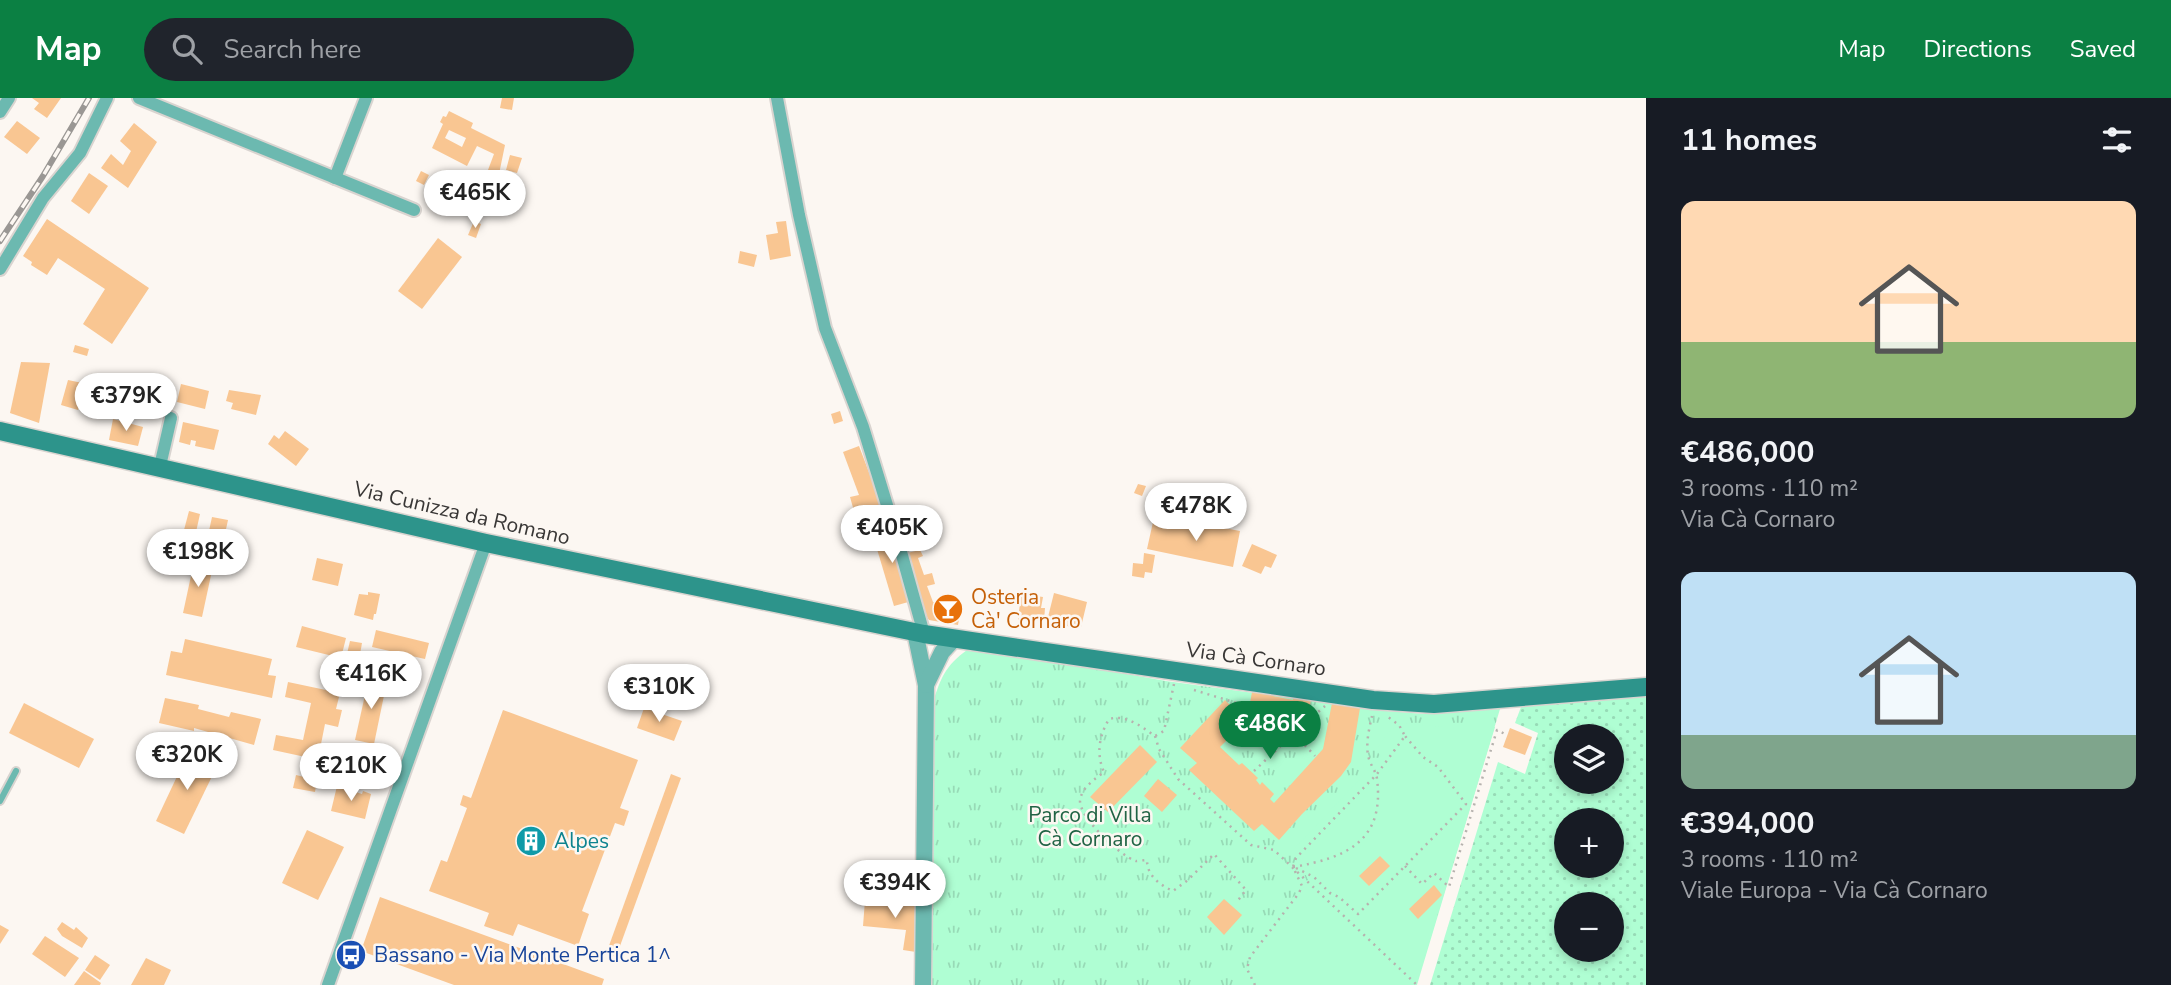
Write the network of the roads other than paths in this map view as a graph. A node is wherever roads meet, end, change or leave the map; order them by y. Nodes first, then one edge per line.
1 (9, 98) edge
2 (107, 98) edge
3 (139, 98) edge
4 (366, 98) edge
5 (777, 98) edge
6 (0, 112) edge
7 (335, 177) junction
8 (414, 210) dead end
9 (0, 269) edge
10 (171, 418) dead end
11 (0, 431) edge
12 (160, 466) junction
13 (486, 543) junction
14 (920, 633) junction
15 (954, 639) junction
16 (939, 658) junction
17 (926, 685) junction
18 (1646, 687) edge
19 (16, 771) dead end
20 (0, 801) edge
21 (328, 985) edge
22 (922, 985) edge

1 - 6 street
2 - 9 street
3 - 7 street
4 - 7 street
5 - 14 street
7 - 8 street
10 - 12 street
11 - 12 main road, Via Cunizza da Romano
12 - 13 main road, Via Cunizza da Romano
13 - 14 main road, Via Cunizza da Romano
13 - 21 street
14 - 15 main road, Via Cà Cornaro
14 - 16 street
14 - 17 street
15 - 16 street
15 - 18 main road, Via Cà Cornaro
16 - 17 street
17 - 22 street
19 - 20 lane

